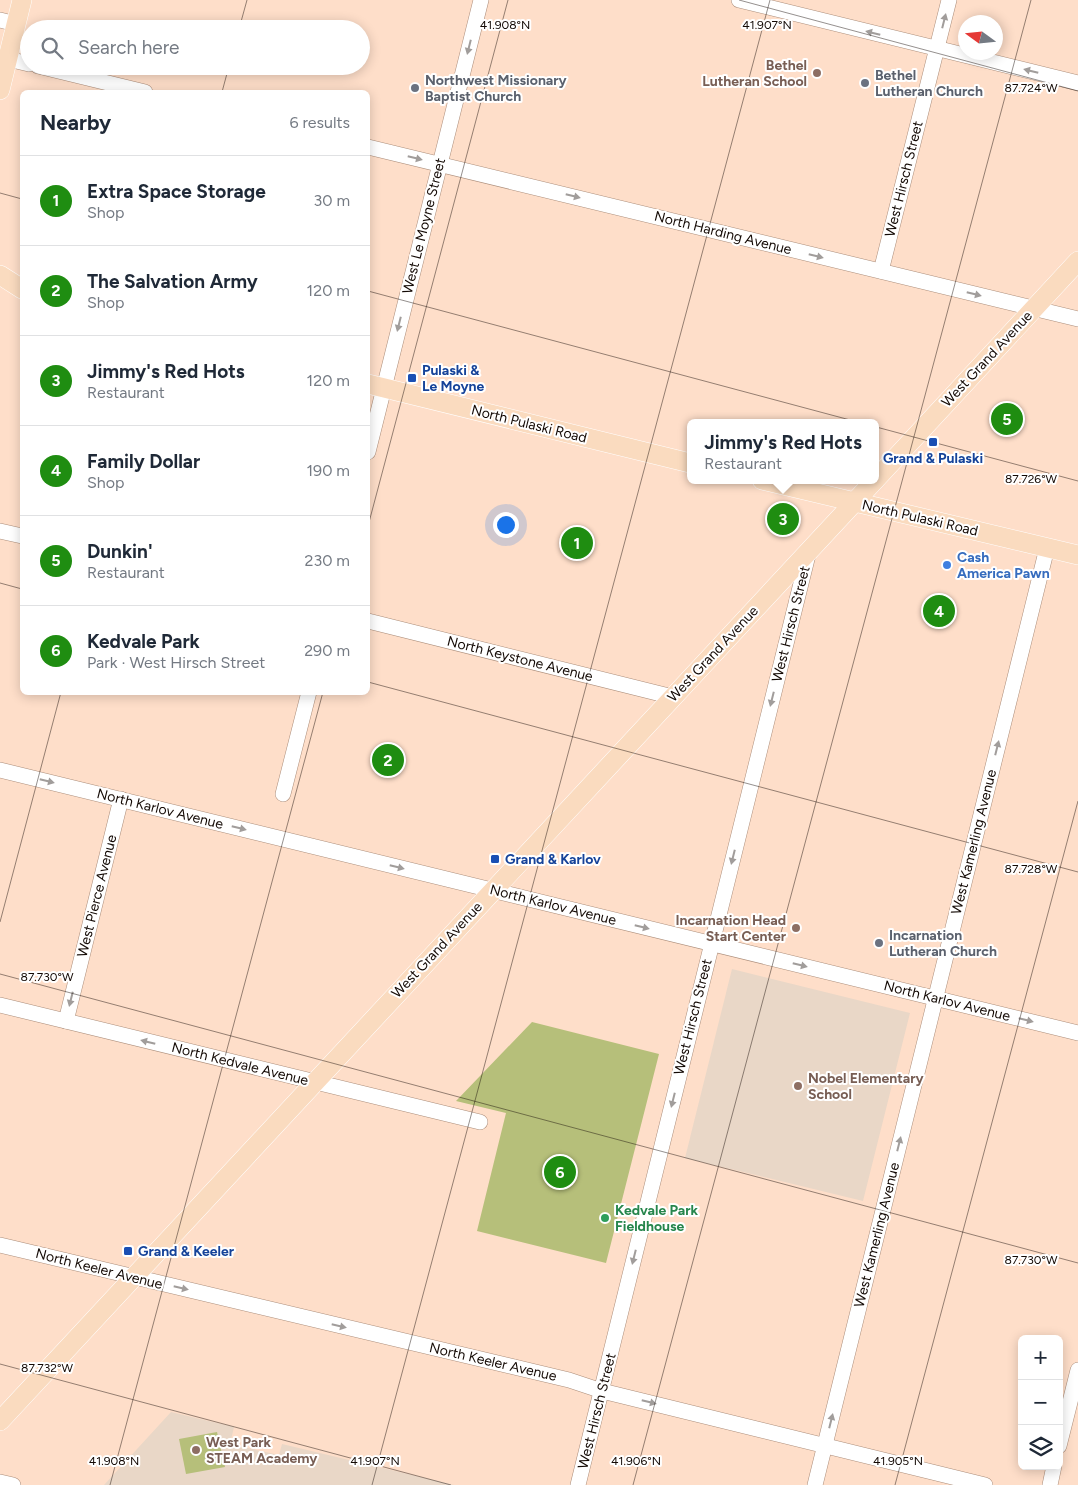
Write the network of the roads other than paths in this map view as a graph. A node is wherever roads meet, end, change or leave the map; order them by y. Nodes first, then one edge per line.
1 (22, 0) edge
2 (481, 0) edge
3 (739, 0) edge
4 (949, 0) edge
5 (8, 22) edge
6 (937, 48) junction
7 (4, 58) edge
8 (20, 62) edge
9 (75, 75) edge
10 (1078, 83) edge
11 (0, 90) edge
12 (137, 90) edge
13 (370, 146) edge
14 (440, 164) junction
15 (1078, 261) edge
16 (880, 271) junction
17 (0, 276) edge
18 (20, 288) edge
19 (1034, 309) junction
20 (1078, 319) edge
21 (375, 386) edge
22 (370, 433) edge
23 (687, 462) edge
24 (879, 476) edge
25 (779, 484) edge
26 (871, 484) edge
27 (854, 502) junction
28 (0, 531) edge
29 (20, 536) edge
30 (1047, 548) junction
31 (810, 550) junction
32 (1078, 556) edge
33 (370, 621) edge
34 (308, 695) edge
35 (674, 697) junction
36 (0, 770) edge
37 (282, 794) dead end
38 (121, 799) junction
39 (493, 891) junction
40 (712, 944) junction
41 (935, 998) junction
42 (0, 1005) edge
43 (66, 1021) junction
44 (1078, 1033) edge
45 (314, 1082) junction
46 (480, 1122) dead end
47 (0, 1245) edge
48 (134, 1277) junction
49 (1078, 1370) edge
50 (602, 1390) junction
51 (0, 1421) edge
52 (1063, 1430) edge
53 (825, 1446) junction
54 (1053, 1470) edge
55 (0, 1482) edge
56 (12, 1485) edge
57 (578, 1485) edge
58 (815, 1485) edge
59 (985, 1485) edge
60 (1050, 1485) edge

1 - 5 main road
2 -> 14 street, West Le Moyne Street
6 -> 3 street
6 -> 4 street, West Hirsch Street
5 - 7 main road
10 -> 6 street
6 - 16 street, West Hirsch Street
7 - 8 street
7 - 11 main road
9 - 12 street
13 -> 14 street, North Harding Avenue
14 -> 16 street, North Harding Avenue
14 -> 21 street, West Le Moyne Street
15 - 19 main road, West Grand Avenue
16 -> 19 street, North Harding Avenue
17 - 18 main road
19 - 20 street, North Harding Avenue
19 - 24 main road, West Grand Avenue
21 - 22 street, West Le Moyne Street
21 - 23 main road, North Pulaski Road
25 - 27 main road, North Pulaski Road
26 - 27 main road, West Grand Avenue
27 - 30 main road, North Pulaski Road
27 - 31 main road, West Grand Avenue
28 - 29 street
30 - 32 main road, North Pulaski Road
41 -> 30 street, West Kamerling Avenue
31 - 35 main road, West Grand Avenue
31 -> 40 street, West Hirsch Street
33 - 35 street, North Keystone Avenue
34 - 37 street
35 - 39 main road, West Grand Avenue
36 -> 38 street, North Karlov Avenue
38 -> 39 street, North Karlov Avenue
38 -> 43 street, West Pierce Avenue
39 -> 40 street, North Karlov Avenue
39 - 45 main road, West Grand Avenue
40 -> 41 street, North Karlov Avenue
40 -> 50 street, West Hirsch Street
41 -> 44 street, North Karlov Avenue
53 -> 41 street, West Kamerling Avenue
42 - 43 street, North Kedvale Avenue
45 -> 43 street, North Kedvale Avenue
45 - 46 street, North Kedvale Avenue
45 - 48 main road, West Grand Avenue
47 - 48 street, North Keeler Avenue
48 -> 50 street, North Keeler Avenue
48 - 51 main road, West Grand Avenue
49 - 52 street
50 -> 53 street, North Keeler Avenue
50 - 57 street, West Hirsch Street
53 - 58 street, West Kamerling Avenue
53 - 59 street, North Keeler Avenue
54 - 60 street
55 - 56 street

